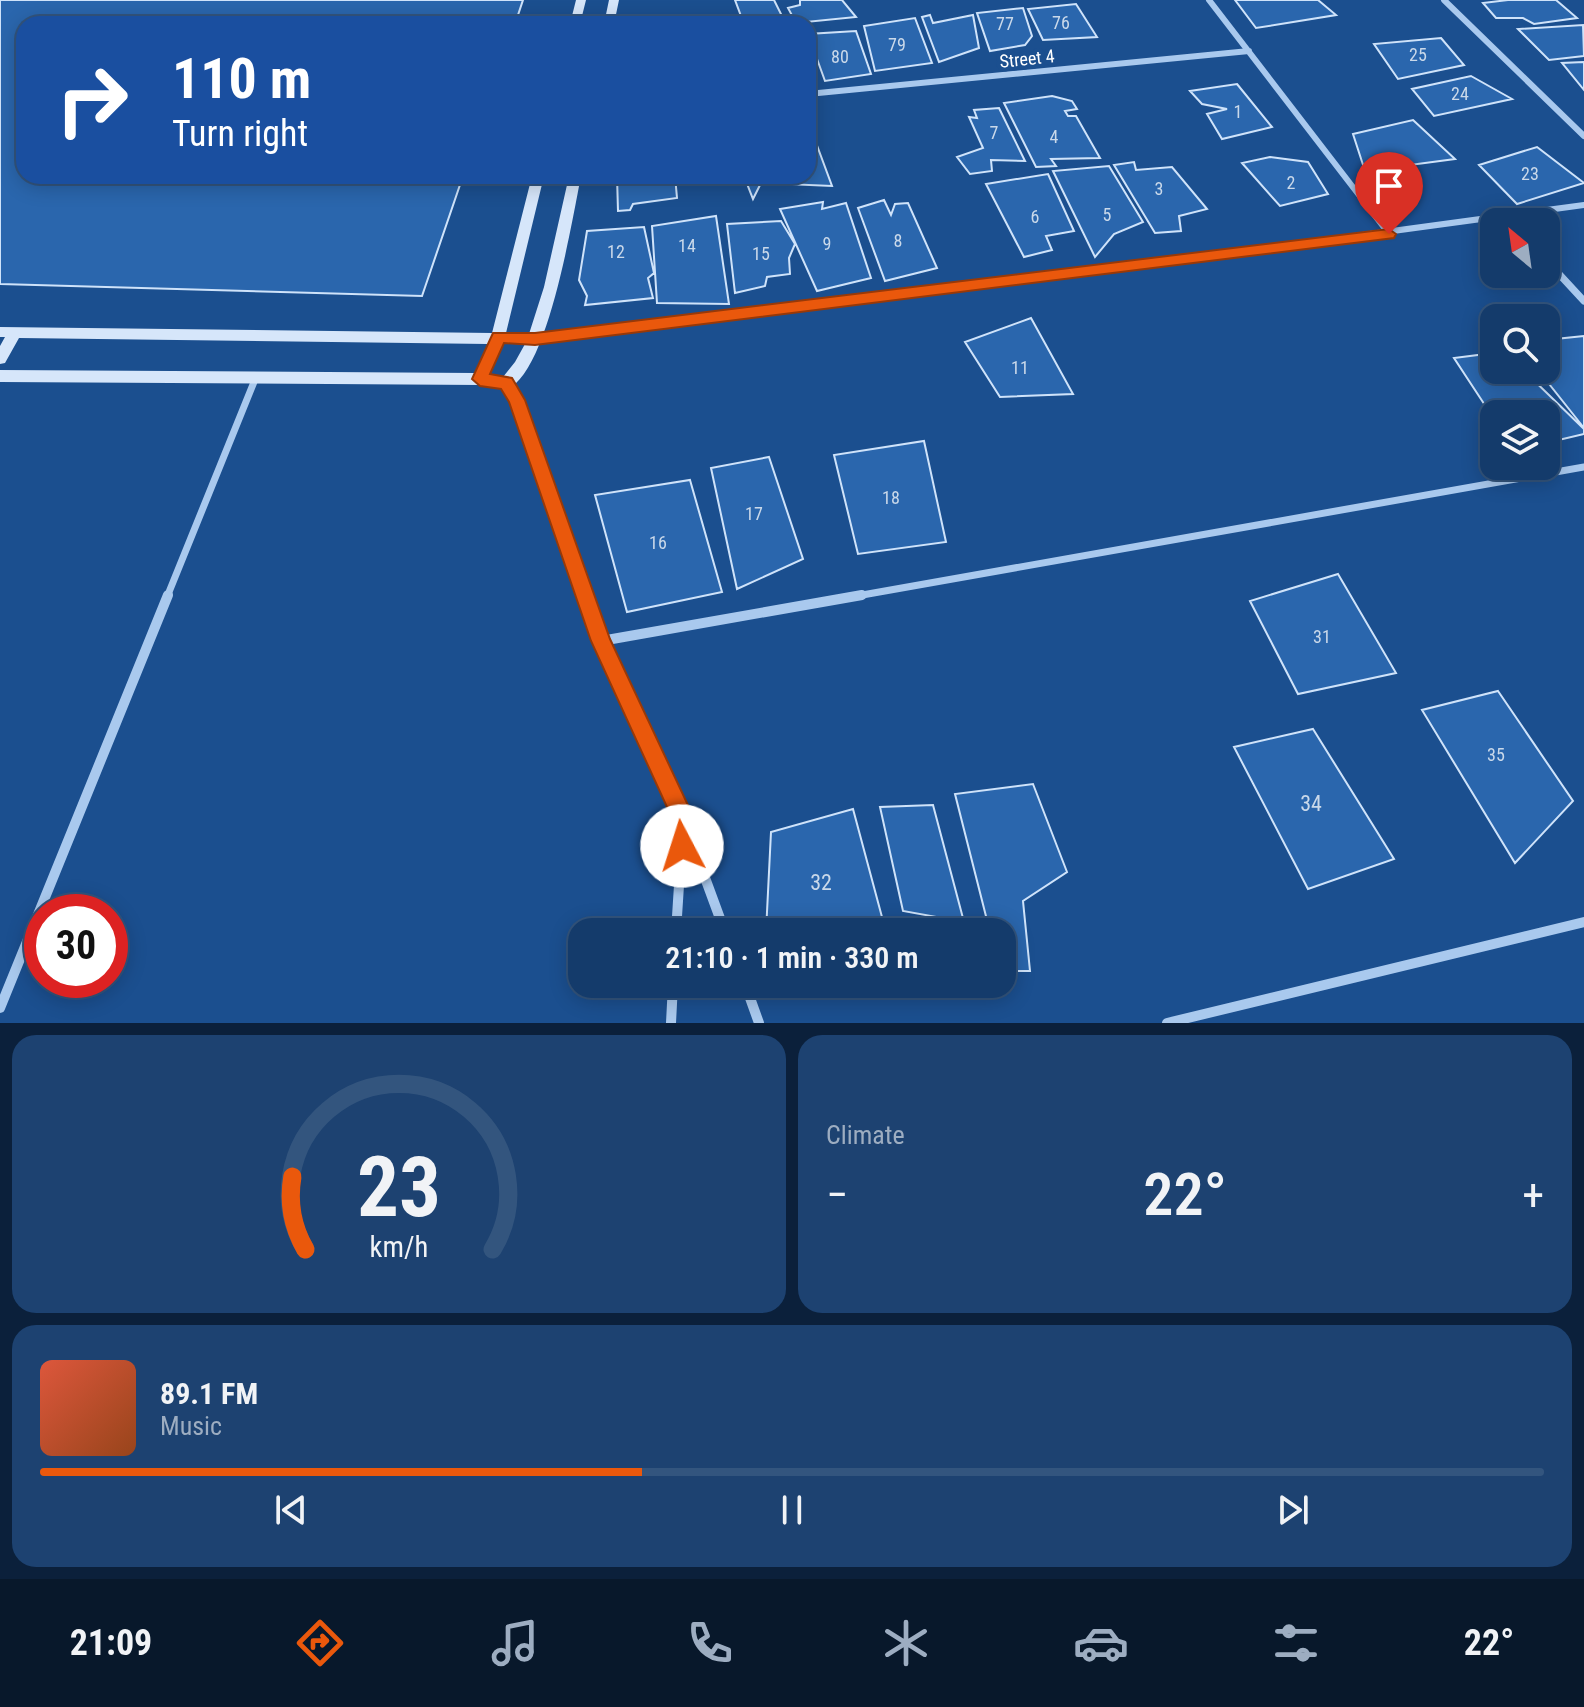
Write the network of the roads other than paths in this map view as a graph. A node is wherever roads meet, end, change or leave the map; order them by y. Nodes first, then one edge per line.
1 (1209, 0) edge
2 (1444, 0) edge
3 (1249, 51) junction
4 (816, 93) edge
5 (1584, 136) edge
6 (536, 184) edge
7 (573, 184) edge
8 (1584, 205) edge
9 (1560, 210) edge
10 (1480, 223) edge
11 (1389, 234) junction
12 (1560, 274) edge
13 (1584, 301) edge
14 (8, 332) edge
15 (498, 337) junction
16 (535, 339) junction
17 (0, 359) edge
18 (0, 376) edge
19 (256, 377) junction
20 (480, 379) junction
21 (506, 383) junction
22 (1584, 467) edge
23 (601, 641) junction
24 (683, 818) junction
25 (677, 918) edge
26 (720, 918) edge
27 (1584, 922) edge
28 (672, 998) edge
29 (750, 998) edge
30 (0, 1008) edge
31 (671, 1023) edge
32 (759, 1023) edge
33 (1167, 1023) edge

1 - 3 street
2 - 5 street
3 - 4 street, Street 4
3 - 11 street
6 - 15 main road
7 - 16 main road
8 - 9 street
10 - 11 street
11 - 16 street
12 - 13 street
14 - 15 main road
14 - 17 main road
15 - 16 main road
15 - 20 main road
16 - 21 main road
18 - 19 main road
19 - 20 main road
19 - 30 street
20 - 21 main road
21 - 23 street
22 - 23 street
23 - 24 street
24 - 25 street
24 - 26 street
27 - 33 street
28 - 31 street
29 - 32 street

